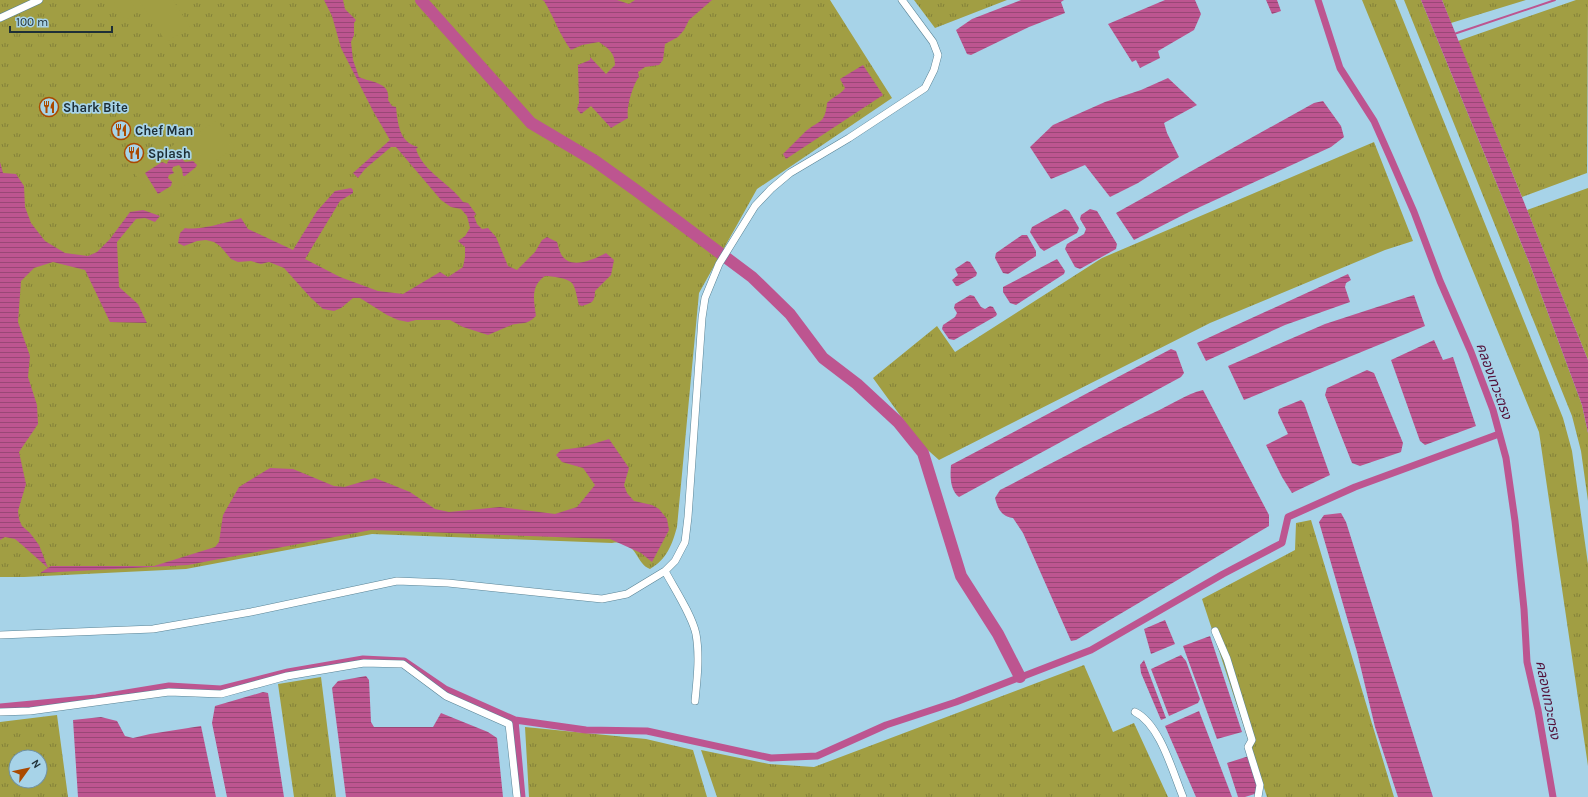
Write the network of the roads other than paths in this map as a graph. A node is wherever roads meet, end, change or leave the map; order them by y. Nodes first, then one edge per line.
1 (40, 0) edge
2 (902, 0) edge
3 (0, 18) edge
4 (665, 571) junction
5 (1215, 631) dead end
6 (0, 635) edge
7 (696, 701) dead end
8 (0, 712) edge
9 (1135, 712) dead end
10 (517, 797) edge
11 (1183, 797) edge
12 (1258, 797) edge

1 - 3 street
2 - 4 street
4 - 6 street
4 - 7 street
5 - 12 street
8 - 10 street
9 - 11 street

